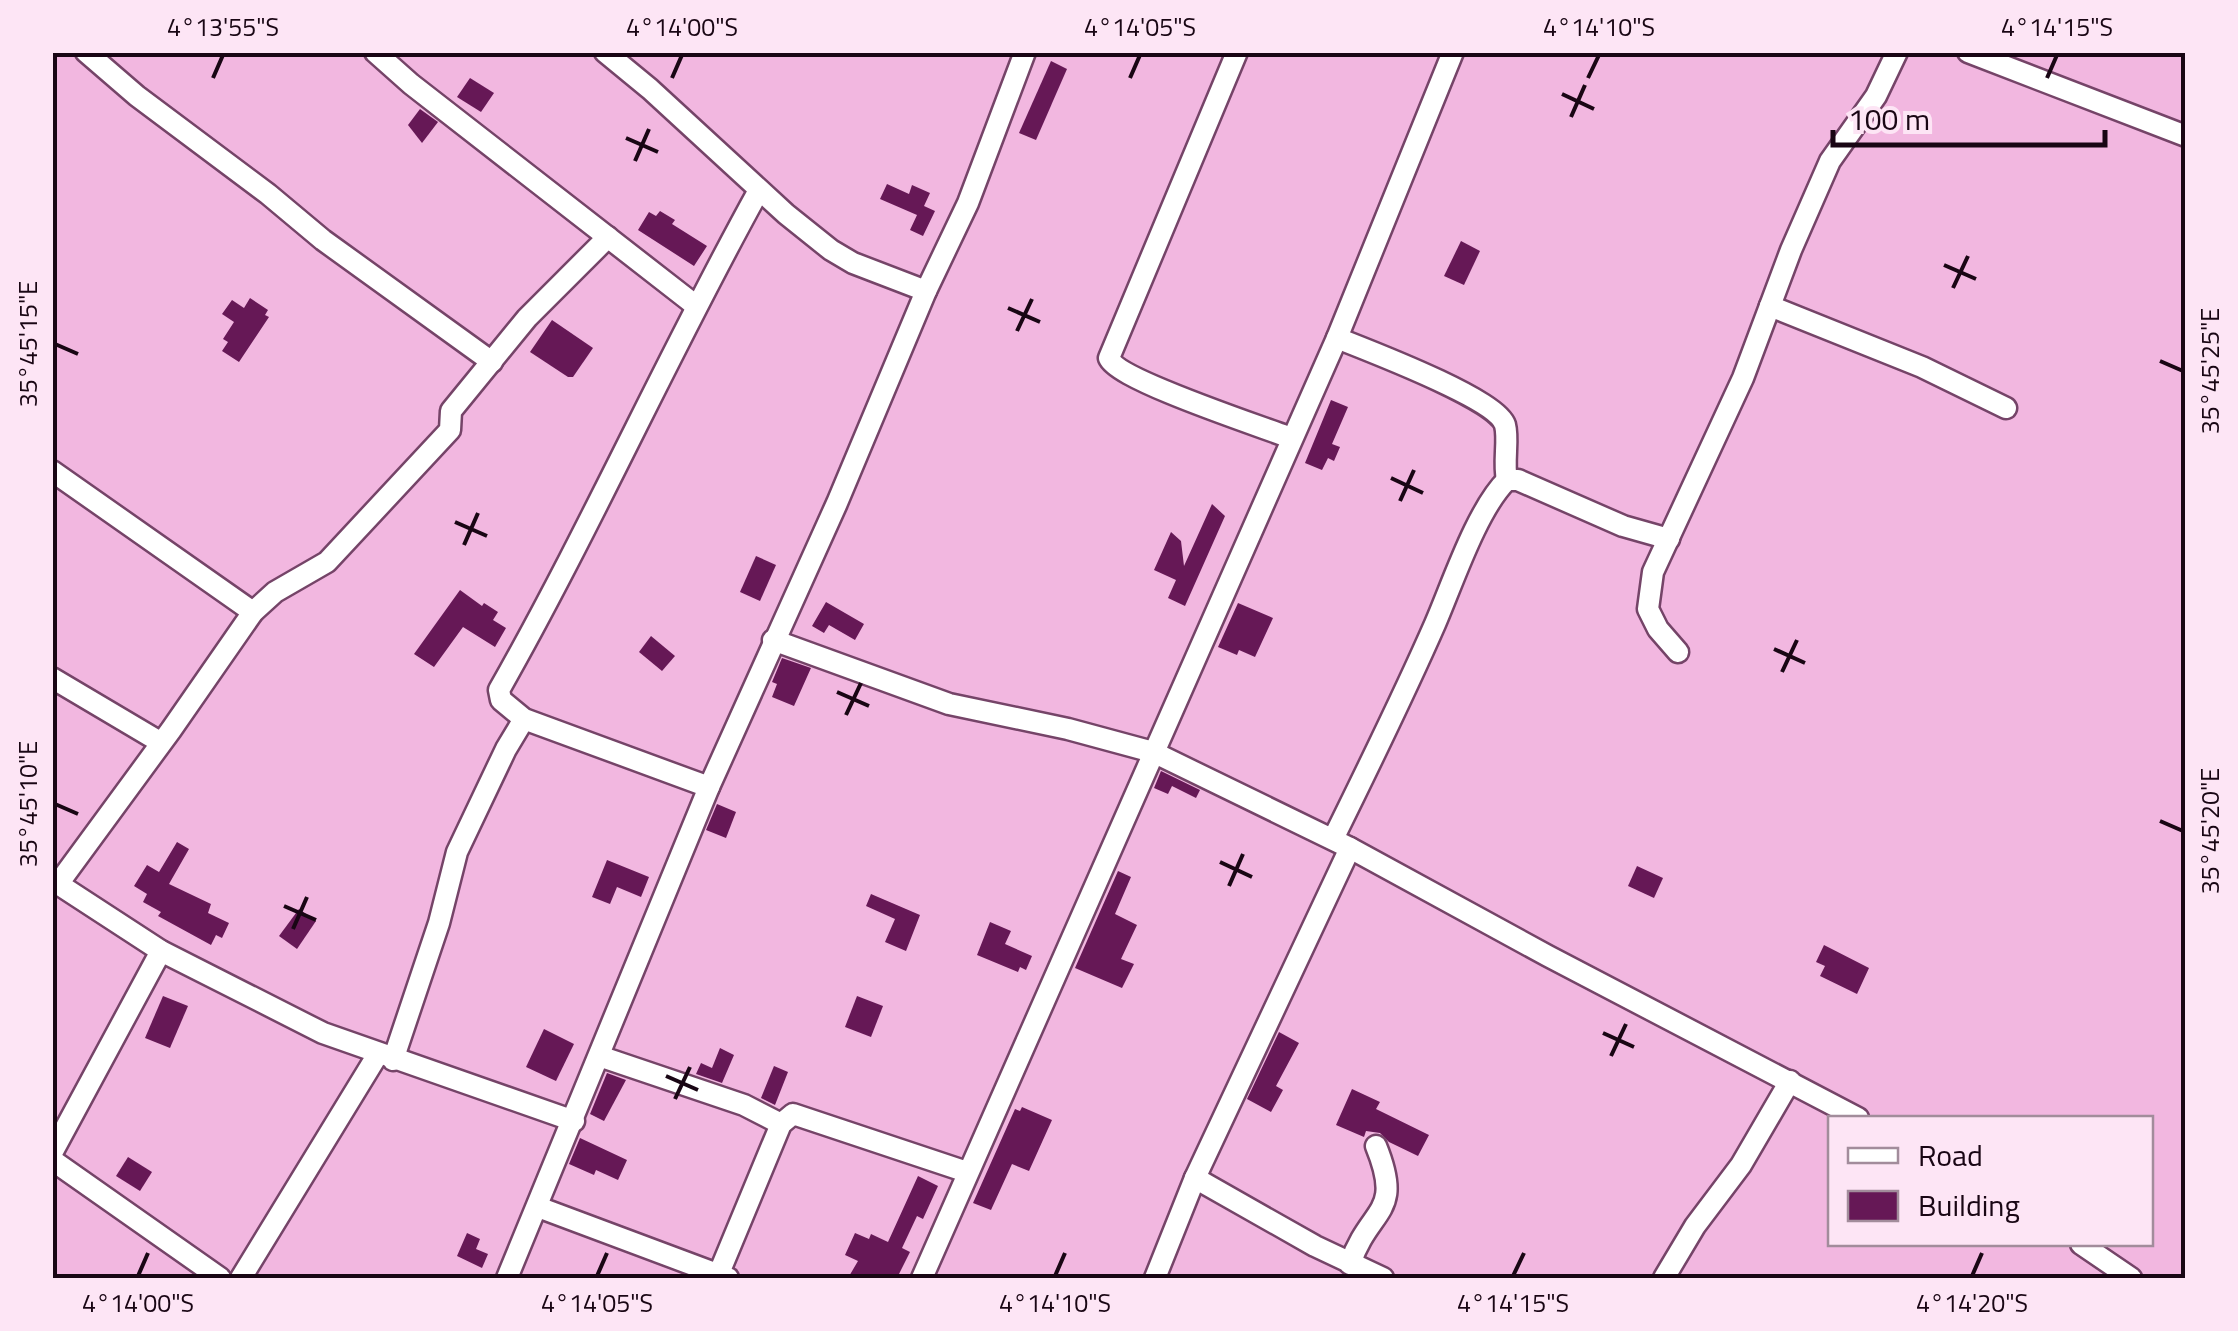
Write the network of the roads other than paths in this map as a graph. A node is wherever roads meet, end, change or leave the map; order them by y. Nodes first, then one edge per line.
1 (86, 52) edge
2 (375, 52) edge
3 (605, 52) edge
4 (1025, 52) edge
5 (1237, 52) edge
6 (1453, 52) edge
7 (1898, 52) edge
8 (1968, 52) edge
9 (2186, 136) edge
10 (759, 190) junction
11 (608, 237) junction
12 (926, 291) junction
13 (695, 305) junction
14 (1770, 306) junction
15 (1337, 338) junction
16 (492, 362) junction
17 (2006, 408) dead end
18 (1291, 438) junction
19 (52, 471) edge
20 (1506, 480) junction
21 (1669, 540) junction
22 (252, 612) junction
23 (773, 640) junction
24 (1678, 652) dead end
25 (52, 678) edge
26 (524, 720) junction
27 (160, 742) junction
28 (1153, 752) junction
29 (709, 787) junction
30 (1341, 844) junction
31 (55, 882) edge
32 (160, 950) junction
33 (599, 1056) junction
34 (386, 1057) junction
35 (1790, 1081) junction
36 (1854, 1116) edge
37 (574, 1121) junction
38 (780, 1124) junction
39 (1376, 1146) dead end
40 (52, 1157) edge
41 (967, 1172) junction
42 (1195, 1178) junction
43 (538, 1207) junction
44 (2084, 1246) edge
45 (1350, 1264) junction
46 (721, 1277) edge
47 (220, 1278) edge
48 (242, 1278) edge
49 (507, 1278) edge
50 (922, 1278) edge
51 (1155, 1278) edge
52 (1382, 1278) edge
53 (1664, 1278) edge
54 (2131, 1278) edge

1 - 16 street
2 - 11 street
3 - 10 street
4 - 12 street
5 - 18 street
6 - 15 street
7 - 14 street
8 - 9 street
10 - 12 street
10 - 13 street
11 - 13 street
11 - 16 street
12 - 23 street
13 - 26 street
14 - 17 street
14 - 21 street
15 - 18 street
15 - 20 street
16 - 22 street
18 - 28 street
19 - 22 street
20 - 21 street
20 - 30 street
21 - 24 street
22 - 27 street
23 - 28 street
23 - 29 street
25 - 27 street
26 - 29 street
26 - 34 street
27 - 31 street
28 - 30 street
28 - 41 street
29 - 33 street
30 - 35 street
30 - 42 street
31 - 32 street
32 - 34 street
32 - 40 street
33 - 37 street
33 - 38 street
34 - 37 street
34 - 48 street
35 - 36 street
35 - 53 street
37 - 43 street
38 - 41 street
38 - 46 street
39 - 45 street
40 - 47 street
41 - 50 street
42 - 45 street
42 - 51 street
43 - 46 street
43 - 49 street
44 - 54 street
45 - 52 street

